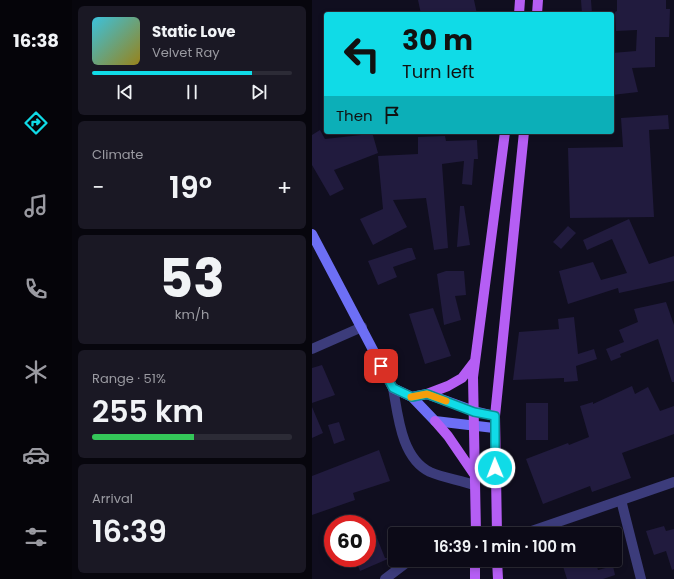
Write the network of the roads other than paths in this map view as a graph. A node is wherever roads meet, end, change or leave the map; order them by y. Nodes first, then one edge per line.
1 (520, 0) edge
2 (538, 0) edge
3 (519, 12) edge
4 (537, 12) edge
5 (505, 134) edge
6 (524, 134) edge
7 (312, 234) edge
8 (362, 327) junction
9 (312, 349) edge
10 (475, 361) junction
11 (393, 388) junction
12 (427, 394) junction
13 (412, 397) junction
14 (474, 412) junction
15 (495, 416) junction
16 (435, 421) junction
17 (473, 426) junction
18 (494, 428) junction
19 (474, 474) junction
20 (674, 482) edge
21 (474, 485) junction
22 (621, 500) junction
23 (475, 527) edge
24 (497, 527) edge
25 (544, 527) edge
26 (401, 567) edge
27 (475, 567) edge
28 (497, 567) edge
29 (385, 579) edge
30 (474, 579) edge
31 (498, 579) edge
32 (641, 579) edge

1 - 3 main road
2 - 4 main road
5 - 10 main road
6 - 15 main road
7 - 8 main road
8 - 9 street
8 - 11 main road
10 - 12 main road
10 - 14 main road
11 - 13 main road
11 - 21 street
12 - 13 main road
12 - 14 main road
13 - 16 main road
14 - 15 main road
14 - 17 main road
15 - 18 main road
16 - 17 main road
16 - 19 main road
17 - 18 main road
17 - 19 main road
18 - 24 main road
19 - 21 main road
20 - 22 street
21 - 23 main road
22 - 25 street
22 - 32 street
26 - 29 street
27 - 30 main road
28 - 31 main road

